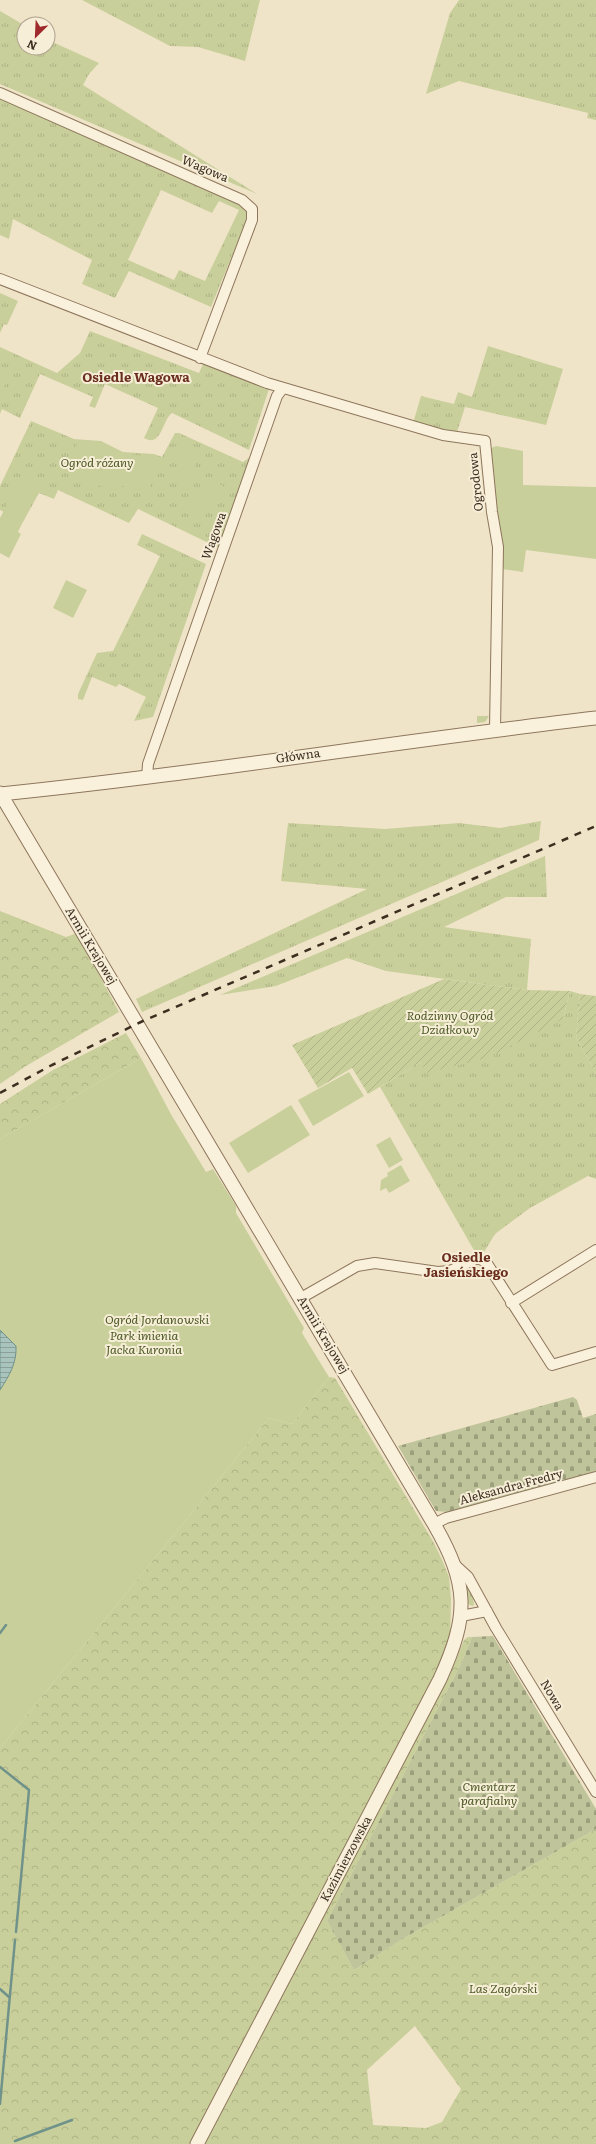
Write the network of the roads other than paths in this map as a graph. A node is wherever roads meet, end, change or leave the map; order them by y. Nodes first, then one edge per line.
1 (0, 93) edge
2 (0, 279) edge
3 (200, 358) junction
4 (283, 388) junction
5 (596, 718) edge
6 (495, 730) junction
7 (147, 778) junction
8 (0, 794) edge
9 (596, 1250) edge
10 (301, 1298) junction
11 (511, 1303) junction
12 (596, 1352) edge
13 (596, 1477) edge
14 (434, 1524) junction
15 (455, 1566) junction
16 (487, 1611) junction
17 (460, 1616) junction
18 (596, 1792) edge
19 (197, 2144) edge

1 - 3 street, Wagowa
2 - 3 street
3 - 4 street
4 - 6 street, Ogrodowa
4 - 7 street, Wagowa
5 - 6 street, Główna
6 - 7 street, Główna
7 - 8 street, Główna
8 - 10 street, Armii Krajowej
9 - 11 street
10 - 11 street
10 - 14 street, Armii Krajowej
11 - 12 street
13 - 14 street, Aleksandra Fredry
14 - 15 street, Armii Krajowej
15 - 16 street, Nowa
15 - 17 street, Kazimierzowska
16 - 17 street
16 - 18 street, Nowa
17 - 19 street, Kazimierzowska

